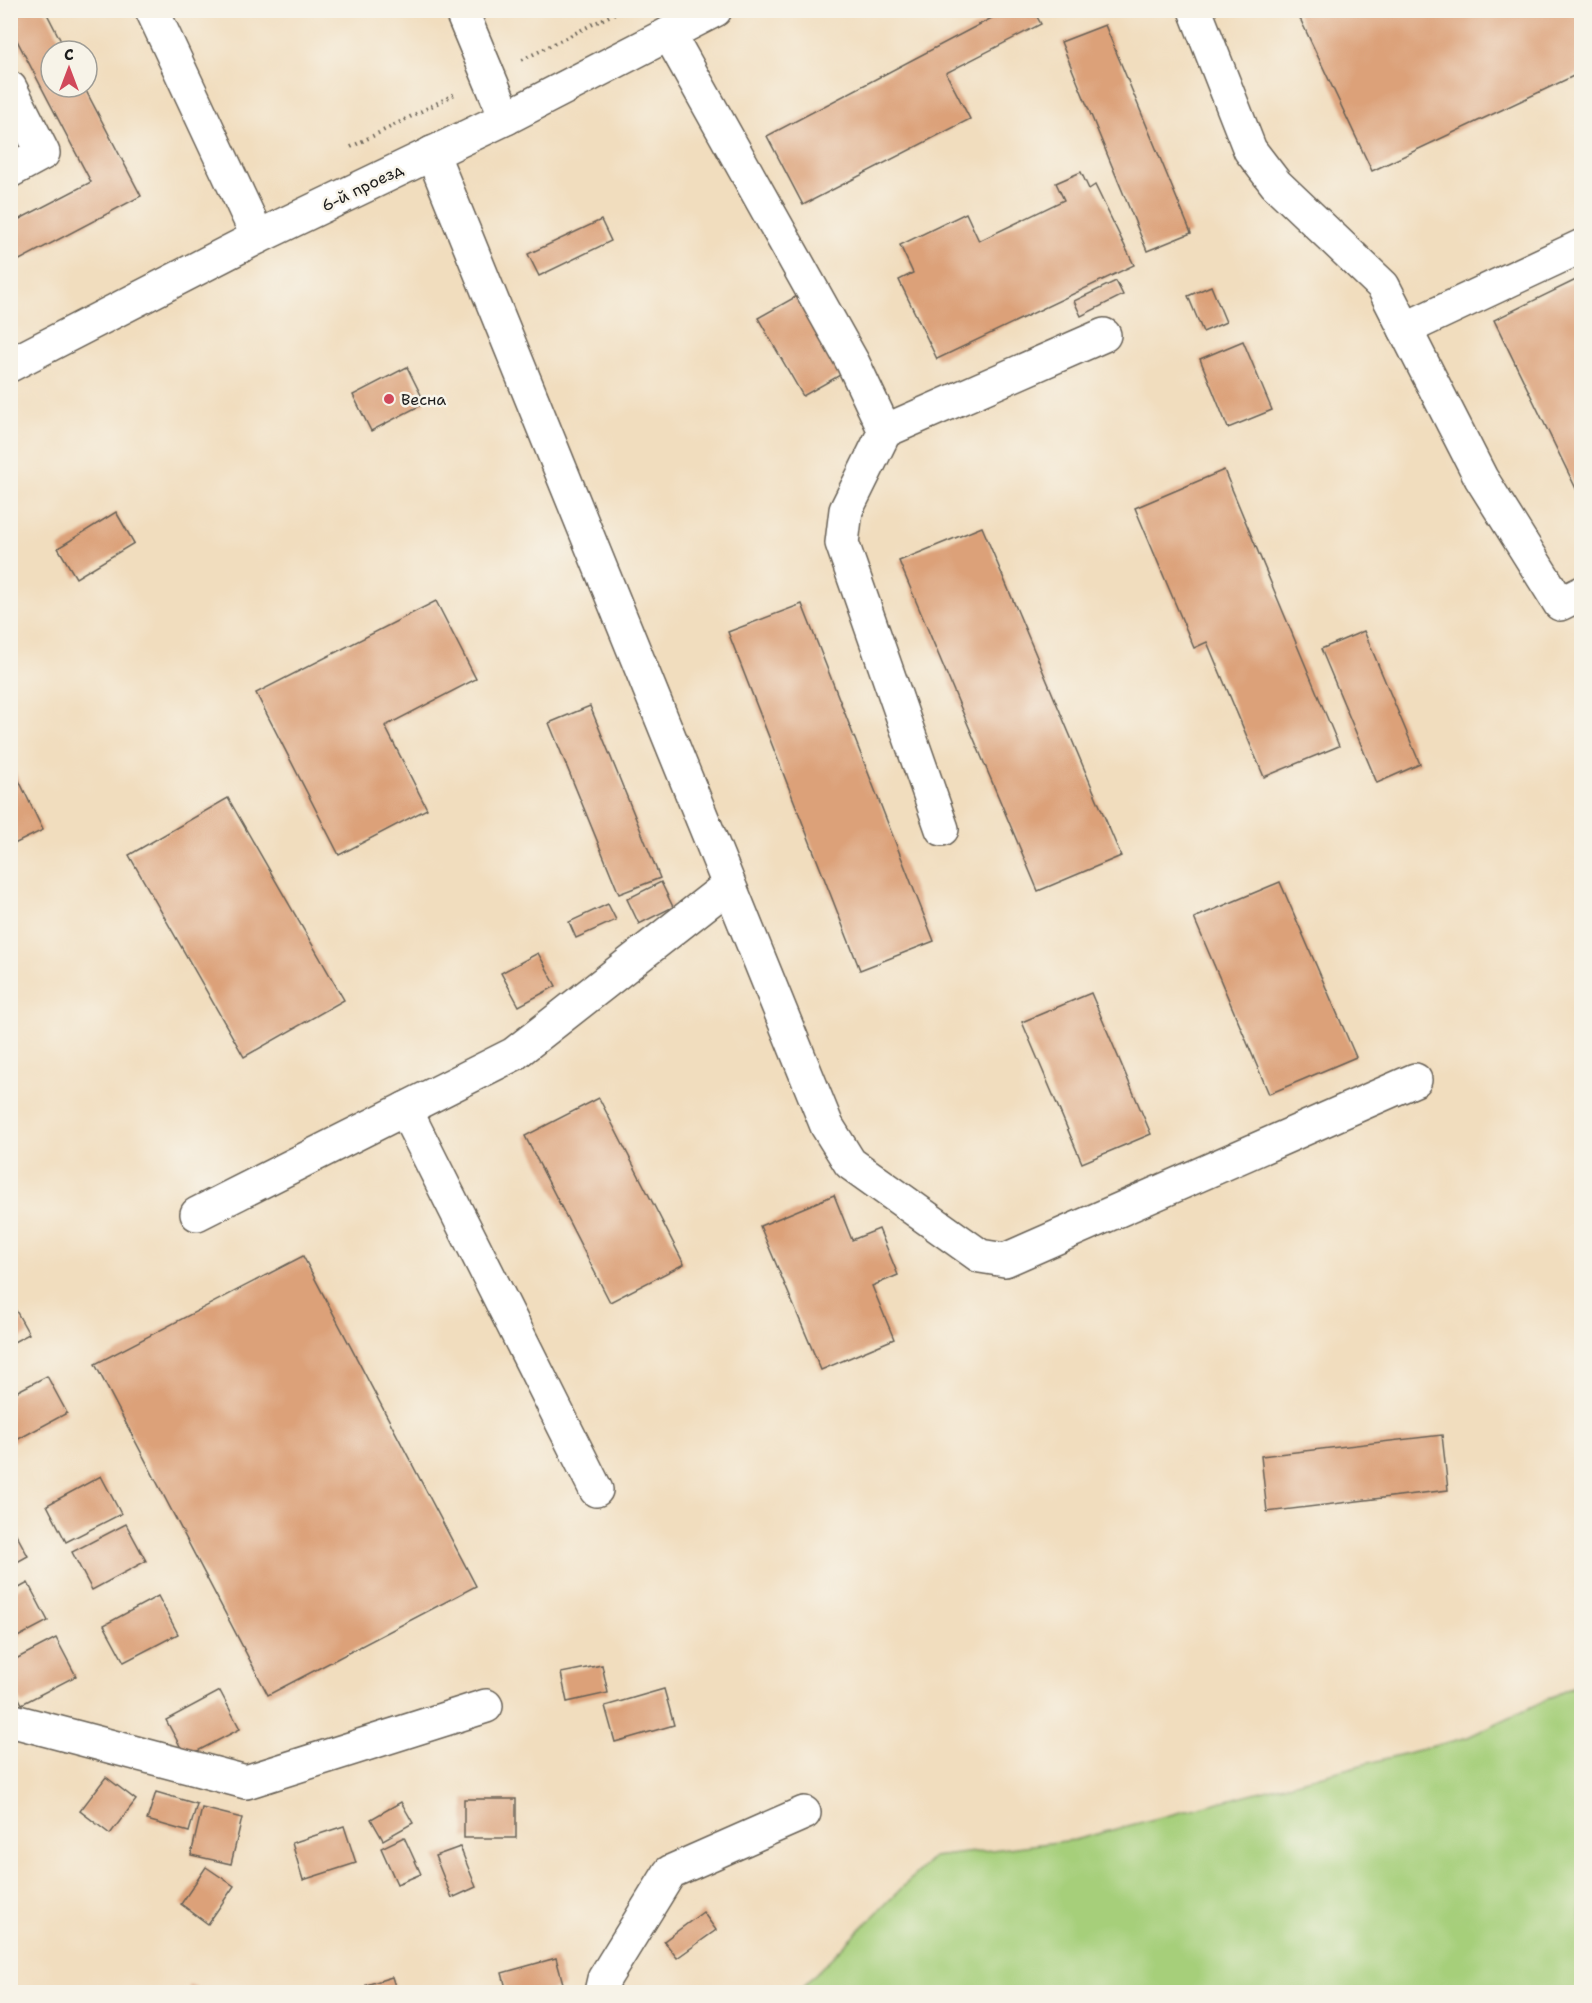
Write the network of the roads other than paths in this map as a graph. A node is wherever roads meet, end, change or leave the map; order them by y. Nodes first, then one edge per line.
1 (152, 10) edge
2 (460, 10) edge
3 (715, 10) edge
4 (1195, 10) edge
5 (669, 34) junction
6 (10, 88) edge
7 (506, 118) junction
8 (432, 153) junction
9 (10, 171) edge
10 (258, 237) junction
11 (1581, 246) edge
12 (1405, 329) junction
13 (1104, 335) dead end
14 (10, 365) edge
15 (885, 431) junction
16 (1581, 593) edge
17 (942, 829) dead end
18 (728, 886) junction
19 (1415, 1080) dead end
20 (405, 1109) junction
21 (198, 1214) dead end
22 (596, 1490) dead end
23 (486, 1706) dead end
24 (10, 1720) edge
25 (804, 1813) dead end
26 (601, 1992) edge

1 - 10 street
2 - 7 street
3 - 5 street, 6-й проезд
4 - 12 street
5 - 7 street, 6-й проезд
5 - 15 street
6 - 9 street
7 - 8 street, 6-й проезд
8 - 10 street, 6-й проезд
8 - 18 street
10 - 14 street, 6-й проезд
11 - 12 street
12 - 16 street
13 - 15 street
15 - 17 street
18 - 19 street
18 - 20 street
20 - 21 street
20 - 22 street
23 - 24 street
25 - 26 street

